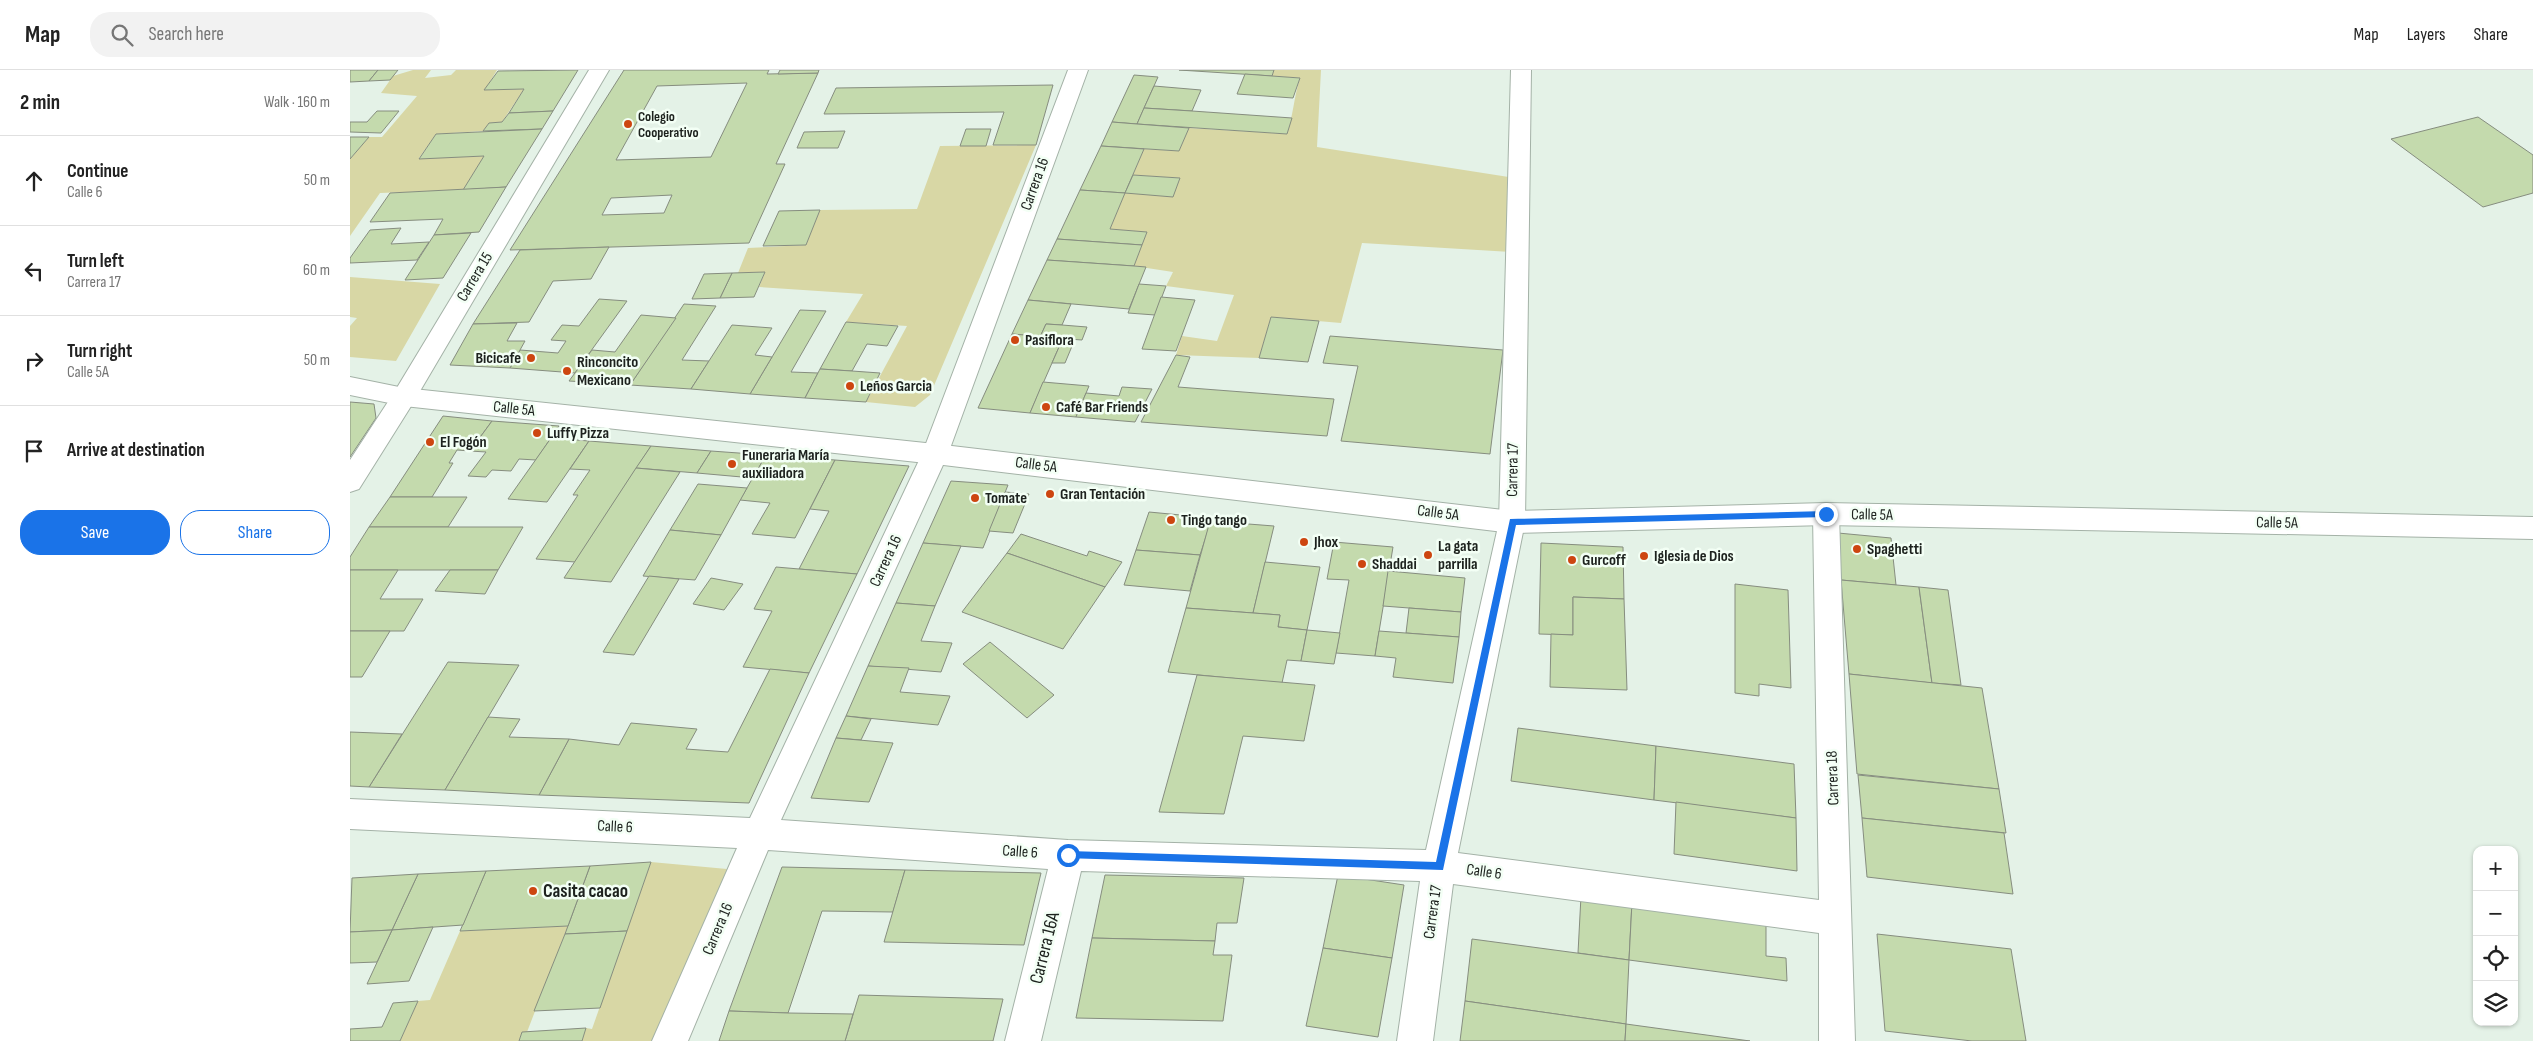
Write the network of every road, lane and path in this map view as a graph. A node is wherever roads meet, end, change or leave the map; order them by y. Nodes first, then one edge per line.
1 (599, 70) edge
2 (1078, 70) edge
3 (1521, 70) edge
4 (350, 386) edge
5 (404, 397) junction
6 (935, 454) junction
7 (350, 482) edge
8 (1826, 514) junction
9 (1512, 522) junction
10 (2533, 528) edge
11 (350, 814) edge
12 (760, 834) junction
13 (1068, 855) junction
14 (1439, 866) junction
15 (1836, 919) junction
16 (670, 1041) edge
17 (1023, 1041) edge
18 (1415, 1041) edge
19 (1837, 1041) edge

1 - 5 street, Carrera 15
2 - 6 street, Carrera 16
3 - 9 street, Carrera 17
4 - 5 street, Calle 5A
5 - 6 street, Calle 5A
5 - 7 street, Carrera 15
6 - 9 street, Calle 5A
6 - 12 street, Carrera 16
8 - 9 street, Calle 5A
8 - 10 street, Calle 5A
8 - 15 street, Carrera 18
9 - 14 street, Carrera 17
11 - 12 street, Calle 6
12 - 13 street, Calle 6
12 - 16 street, Carrera 16
13 - 14 street, Calle 6
13 - 17 street, Carrera 16A
14 - 15 street, Calle 6
14 - 18 street, Carrera 17
15 - 19 street, Carrera 18

